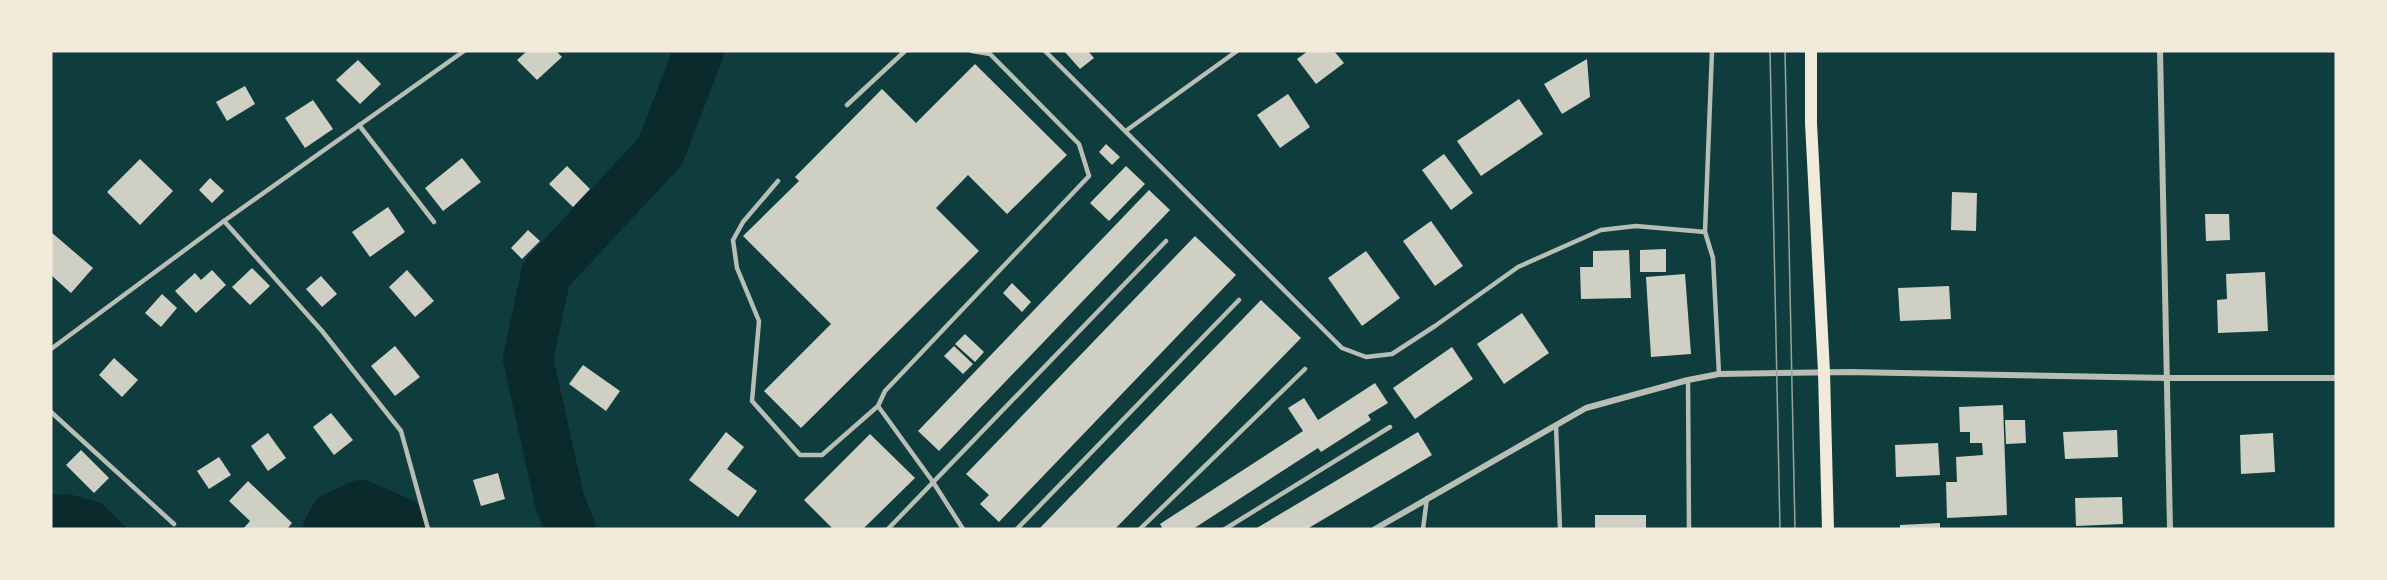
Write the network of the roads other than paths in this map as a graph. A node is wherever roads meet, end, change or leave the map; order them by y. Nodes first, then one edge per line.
1 (464, 51) edge
2 (905, 51) edge
3 (972, 51) edge
4 (1045, 51) edge
5 (1237, 51) edge
6 (1712, 51) edge
7 (1811, 51) edge
8 (2160, 51) edge
9 (847, 105) dead end
10 (359, 125) junction
11 (1127, 130) junction
12 (778, 181) dead end
13 (224, 221) junction
14 (434, 222) dead end
15 (1705, 232) junction
16 (1166, 241) dead end
17 (1239, 300) dead end
18 (51, 349) edge
19 (1305, 369) dead end
20 (1824, 372) junction
21 (1719, 374) junction
22 (2167, 378) junction
23 (2336, 378) edge
24 (1688, 380) junction
25 (878, 406) junction
26 (51, 412) edge
27 (1556, 426) junction
28 (1390, 427) dead end
29 (933, 482) junction
30 (1427, 498) junction
31 (174, 524) dead end
32 (428, 529) edge
33 (888, 529) edge
34 (963, 529) edge
35 (1017, 529) edge
36 (1140, 529) edge
37 (1225, 529) edge
38 (1375, 529) edge
39 (1422, 529) edge
40 (1560, 529) edge
41 (1689, 529) edge
42 (1828, 529) edge
43 (2170, 529) edge

1 - 10 lane
2 - 9 lane
3 - 25 lane
4 - 11 lane
5 - 11 lane
6 - 15 lane
7 - 20 main road
8 - 22 street
10 - 13 lane
10 - 14 lane
11 - 15 lane
12 - 25 lane
13 - 18 lane
13 - 32 lane
15 - 21 lane
16 - 29 lane
17 - 35 lane
19 - 36 lane
20 - 21 street
20 - 22 street
20 - 42 main road
21 - 24 street
22 - 23 street
22 - 43 street
24 - 27 street
24 - 41 lane
25 - 29 lane
26 - 31 lane
27 - 30 street
27 - 40 lane
28 - 37 lane
29 - 33 lane
29 - 34 lane
30 - 38 street
30 - 39 lane

